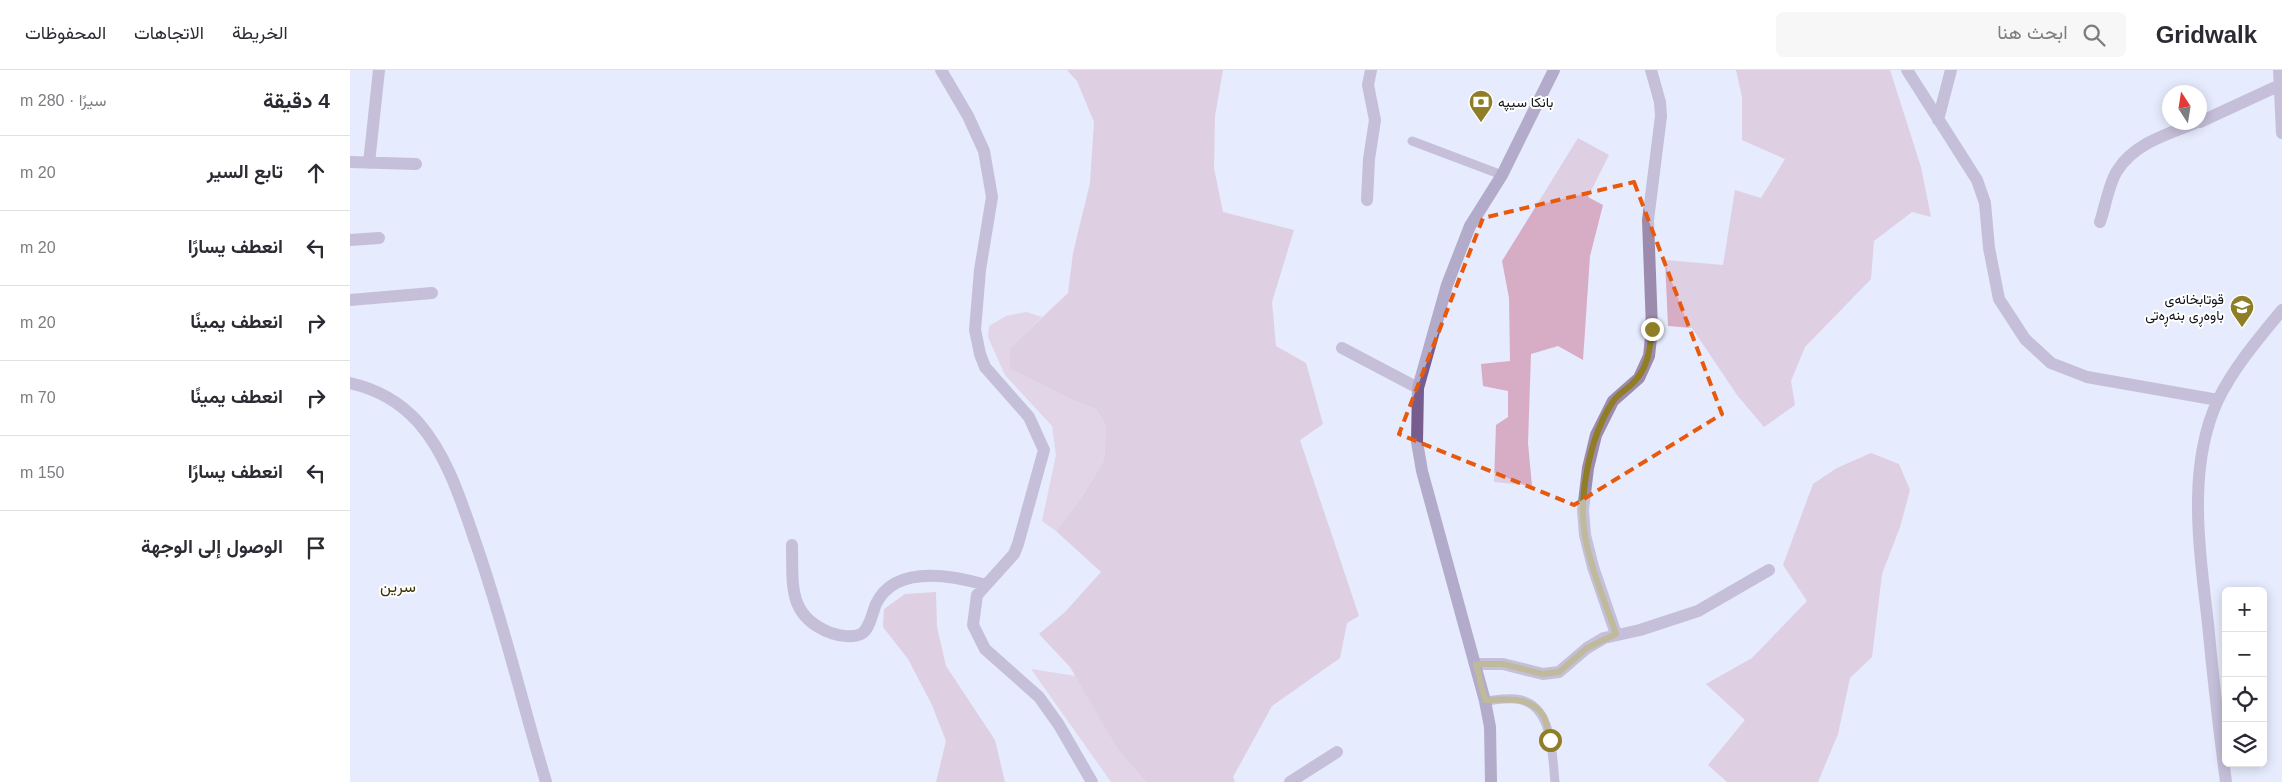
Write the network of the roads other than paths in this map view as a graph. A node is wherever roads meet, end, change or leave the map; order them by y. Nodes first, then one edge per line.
1 (379, 70) edge
2 (941, 70) edge
3 (1371, 70) edge
4 (1554, 70) edge
5 (1651, 70) edge
6 (1907, 70) edge
7 (1951, 70) edge
8 (2278, 70) edge
9 (2280, 85) junction
10 (2207, 118) edge
11 (1938, 120) junction
12 (2178, 130) edge
13 (2282, 134) edge
14 (1412, 141) dead end
15 (350, 162) edge
16 (369, 163) junction
17 (416, 164) dead end
18 (1502, 175) junction
19 (1367, 200) dead end
20 (2100, 222) dead end
21 (379, 238) dead end
22 (350, 240) edge
23 (432, 293) dead end
24 (350, 300) edge
25 (2282, 310) edge
26 (1342, 348) dead end
27 (350, 384) edge
28 (1418, 388) junction
29 (2218, 400) junction
30 (792, 544) dead end
31 (1769, 570) dead end
32 (986, 585) junction
33 (1616, 634) junction
34 (1476, 664) junction
35 (1485, 700) junction
36 (1337, 752) dead end
37 (546, 782) edge
38 (1092, 782) edge
39 (1290, 782) edge
40 (1491, 782) edge
41 (1555, 782) edge
42 (2226, 782) edge

1 - 16 street
2 - 32 street
3 - 19 street
4 - 18 street
5 - 33 street
6 - 11 street
7 - 11 street
8 - 9 street
9 - 10 street
9 - 13 street
11 - 29 street
12 - 20 street
14 - 18 lane
15 - 16 street
16 - 17 street
18 - 28 street
21 - 22 street
23 - 24 street
25 - 29 street
26 - 28 street
27 - 37 street
28 - 34 street
29 - 42 street
30 - 32 street
31 - 33 street
32 - 38 street
33 - 34 street
34 - 35 street
35 - 40 street
35 - 41 lane
36 - 39 street

